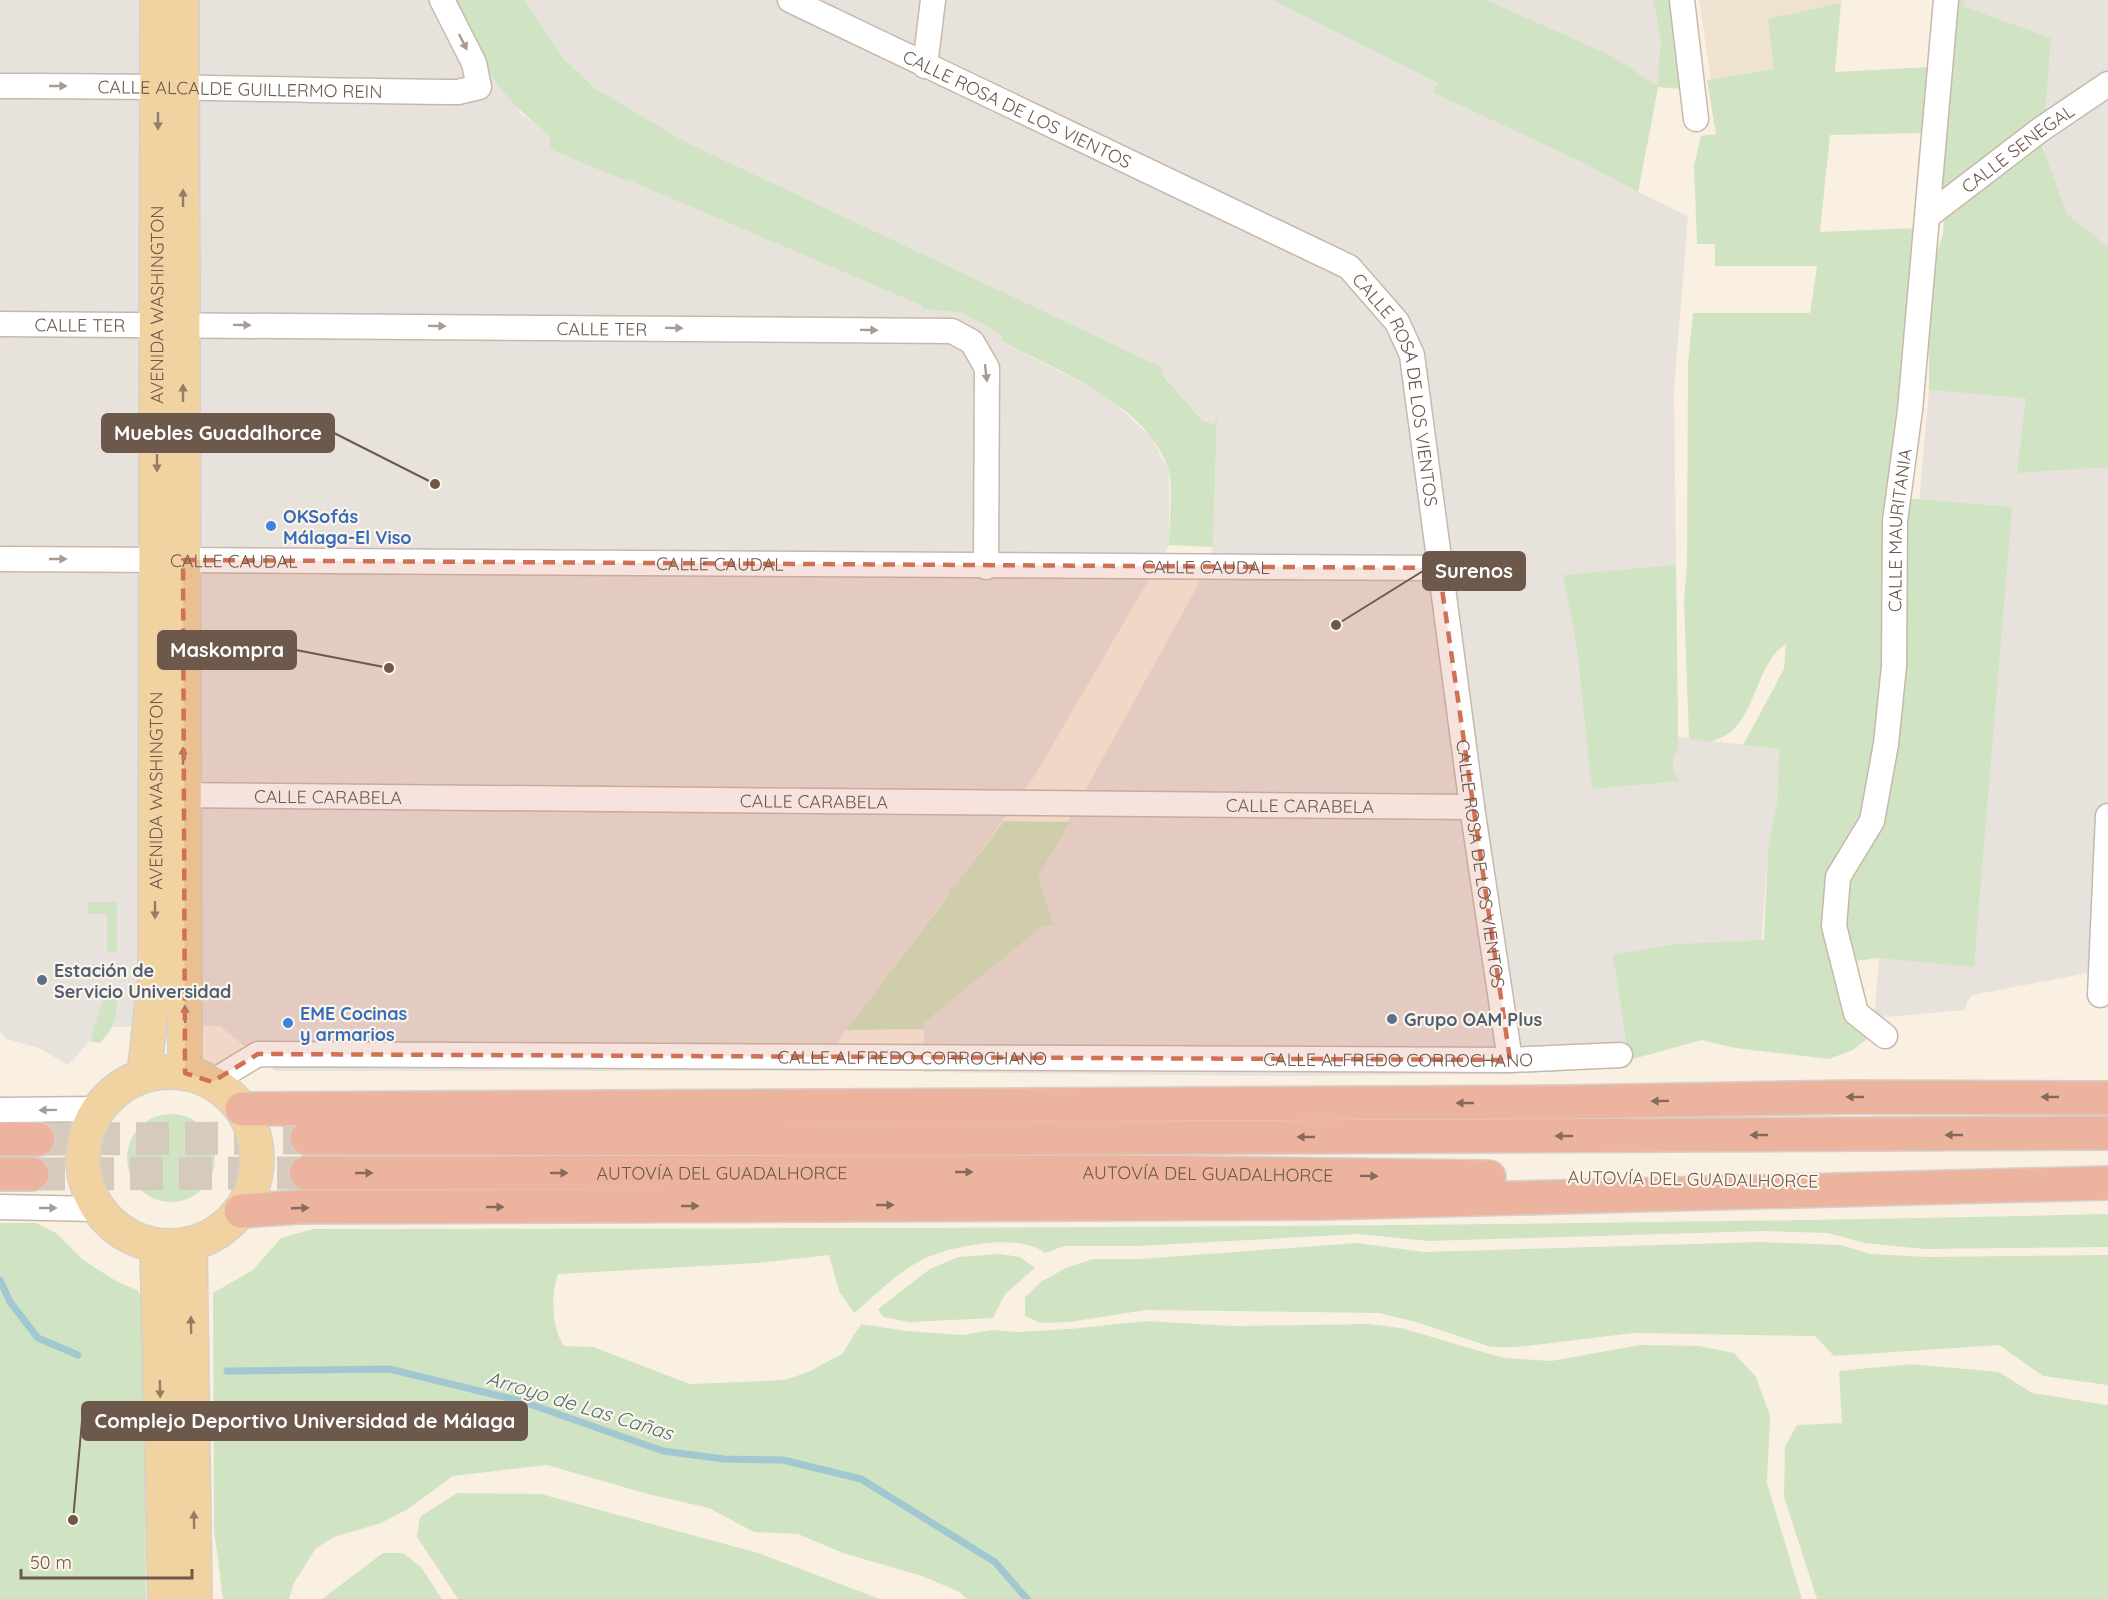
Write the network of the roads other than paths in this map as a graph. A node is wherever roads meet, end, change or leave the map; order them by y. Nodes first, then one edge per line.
1 (157, 0) edge
2 (182, 0) edge
3 (442, 0) edge
4 (790, 0) edge
5 (933, 0) edge
6 (1682, 0) edge
7 (1946, 0) edge
8 (925, 66) junction
9 (2108, 84) edge
10 (0, 86) edge
11 (170, 87) junction
12 (1696, 119) dead end
13 (1929, 216) junction
14 (0, 324) edge
15 (170, 324) junction
16 (0, 559) edge
17 (170, 560) junction
18 (986, 567) junction
19 (1439, 568) junction
20 (169, 795) junction
21 (1472, 807) junction
22 (2108, 816) edge
23 (2100, 995) dead end
24 (1885, 1036) dead end
25 (1620, 1055) dead end
26 (1510, 1060) junction
27 (144, 1075) junction
28 (199, 1077) junction
29 (2108, 1098) edge
30 (97, 1109) junction
31 (242, 1109) junction
32 (0, 1110) edge
33 (2108, 1133) edge
34 (307, 1138) tunnel mouth
35 (0, 1139) edge
36 (38, 1139) tunnel mouth
37 (306, 1173) tunnel mouth
38 (0, 1174) edge
39 (32, 1174) tunnel mouth
40 (2107, 1183) edge
41 (0, 1207) edge
42 (96, 1209) junction
43 (241, 1211) junction
44 (190, 1245) junction
45 (157, 1246) junction
46 (165, 1599) edge
47 (195, 1599) edge

1 - 11 main road, AVENIDA WASHINGTON
2 - 11 main road, AVENIDA WASHINGTON
3 -> 11 street, CALLE ALCALDE GUILLERMO REIN
4 - 8 street, CALLE ROSA DE LOS VIENTOS
5 - 8 street
6 - 12 street
7 - 13 street, CALLE MAURITANIA
8 - 19 street, CALLE ROSA DE LOS VIENTOS
9 - 13 street, CALLE SENEGAL
10 -> 11 street, CALLE ALCALDE GUILLERMO REIN
11 - 15 main road, AVENIDA WASHINGTON
13 - 24 street, CALLE MAURITANIA
14 - 15 street, CALLE TER
15 - 17 main road, AVENIDA WASHINGTON
15 -> 18 street, CALLE TER
16 -> 17 street, CALLE CAUDAL
17 - 18 street, CALLE CAUDAL
17 - 20 main road, AVENIDA WASHINGTON
18 - 19 street, CALLE CAUDAL
19 - 21 street, CALLE ROSA DE LOS VIENTOS
20 - 21 street, CALLE CARABELA
20 -> 27 main road, AVENIDA WASHINGTON
28 -> 20 main road, AVENIDA WASHINGTON
21 - 26 street, CALLE ROSA DE LOS VIENTOS
22 - 23 street
25 - 26 street, CALLE ALFREDO CORROCHANO
26 - 28 street, CALLE ALFREDO CORROCHANO
27 - 28 main road
27 - 30 main road
28 - 31 main road
29 -> 31 highway
30 -> 32 street
30 - 42 main road
31 - 43 main road
33 -> 34 highway, AUTOVÍA DEL GUADALHORCE
35 - 36 highway
37 -> 40 highway, AUTOVÍA DEL GUADALHORCE
38 - 39 highway
43 -> 40 highway
41 -> 42 street
42 - 45 main road
43 - 44 main road
44 - 45 main road
47 -> 44 main road
45 -> 46 main road

